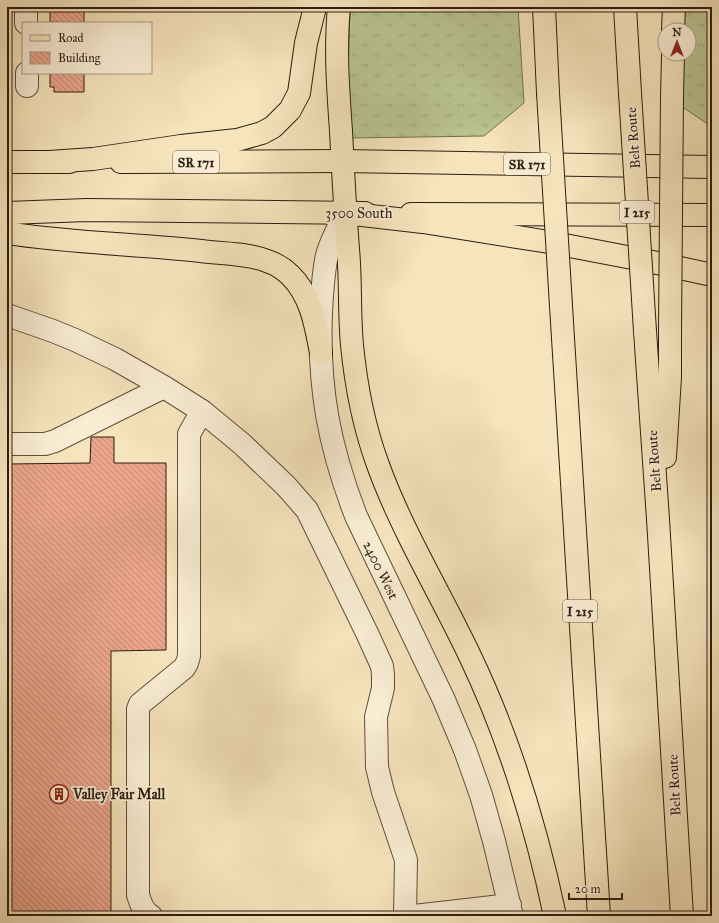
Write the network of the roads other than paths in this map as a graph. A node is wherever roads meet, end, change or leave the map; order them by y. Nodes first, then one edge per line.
1 (26, 7) edge
2 (315, 7) edge
3 (339, 7) edge
4 (544, 7) edge
5 (625, 7) edge
6 (674, 7) edge
7 (26, 22) edge
8 (673, 22) edge
9 (673, 62) edge
10 (7, 162) edge
11 (49, 162) junction
12 (343, 162) junction
13 (712, 166) edge
14 (7, 213) edge
15 (345, 213) junction
16 (712, 215) edge
17 (7, 233) edge
18 (712, 275) edge
19 (7, 315) edge
20 (321, 353) junction
21 (164, 387) junction
22 (202, 411) junction
23 (7, 444) edge
24 (658, 519) junction
25 (511, 911) edge
26 (151, 916) edge
27 (405, 916) edge
28 (414, 916) edge
29 (555, 916) edge
30 (599, 916) edge
31 (682, 916) edge

1 - 7 street
2 - 11 main road
3 - 12 main road
4 - 30 main road, I 215, bridge
5 - 24 main road, Belt Route / I 215, bridge
6 - 8 main road
9 - 24 main road, bridge
10 - 11 main road, SR 171
11 - 12 main road, SR 171
12 - 13 main road, SR 171
12 - 15 main road
14 - 15 main road, 3500 South
15 - 16 main road, 3500 South
15 - 18 main road
15 - 20 street, 2400 West
15 - 29 main road
17 - 20 main road
19 - 21 street
20 - 25 street, 2400 West
21 - 22 street
21 - 23 street
22 - 26 street
22 - 27 street
24 - 31 main road, Belt Route / I 215
25 - 28 street

